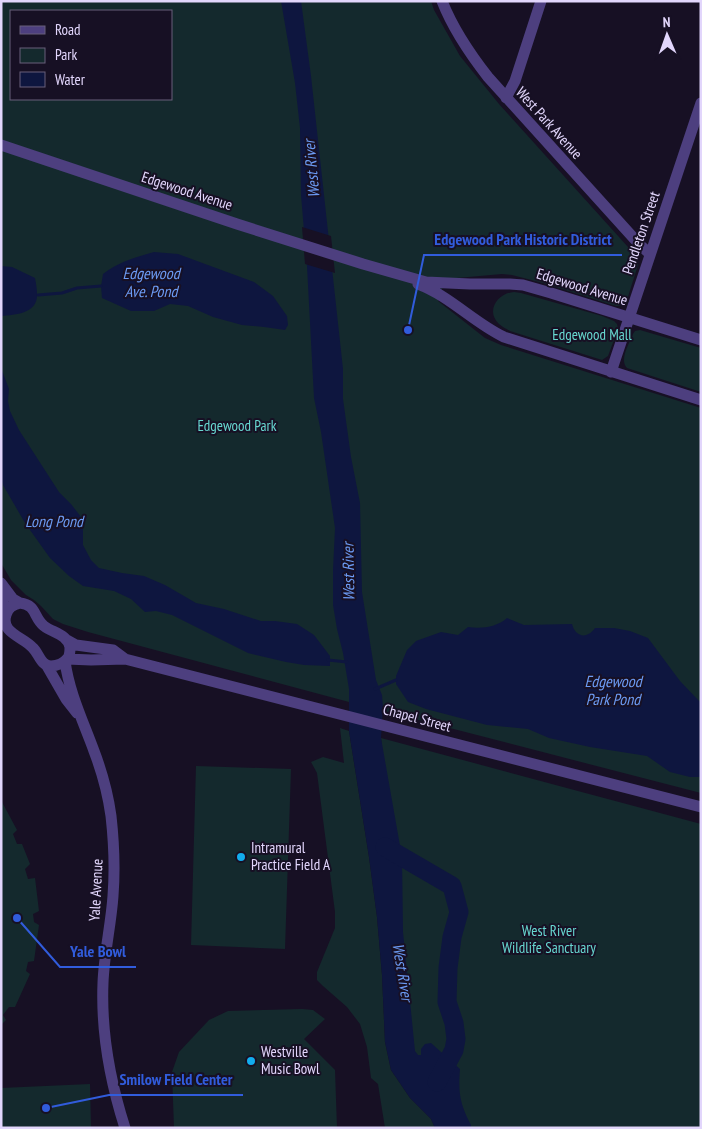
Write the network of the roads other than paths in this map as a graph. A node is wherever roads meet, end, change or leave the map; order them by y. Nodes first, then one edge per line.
1 (442, 1) edge
2 (541, 1) edge
3 (506, 98) junction
4 (700, 105) edge
5 (1, 145) edge
6 (650, 254) junction
7 (363, 264) junction
8 (629, 317) junction
9 (701, 340) edge
10 (611, 372) junction
11 (701, 400) edge
12 (1, 583) edge
13 (1, 598) edge
14 (20, 603) junction
15 (4, 616) edge
16 (1, 632) edge
17 (14, 634) junction
18 (67, 640) junction
19 (125, 659) junction
20 (66, 660) junction
21 (47, 666) junction
22 (80, 716) junction
23 (701, 807) edge
24 (125, 1128) edge

1 - 3 street, West Park Avenue
2 - 3 street
3 - 6 street, West Park Avenue
4 - 6 street, Pendleton Street
5 - 7 street, Edgewood Avenue
6 - 8 street, Pendleton Street
7 - 8 street, Edgewood Avenue
7 - 10 street, Edgewood Avenue
8 - 9 street, Edgewood Avenue
8 - 10 street, Pendleton Street
10 - 11 street, Edgewood Avenue
12 - 14 street
13 - 15 street
14 - 15 street
14 - 18 street, Chapel Street
15 - 17 street
16 - 17 street
17 - 21 street, Yale Avenue
18 - 19 street, Chapel Street
18 - 20 street, Yale Avenue
19 - 20 street, Chapel Street
19 - 23 street, Chapel Street
20 - 21 street, Chapel Street
20 - 22 street, Yale Avenue
21 - 22 street, Yale Avenue
22 - 24 street, Yale Avenue

